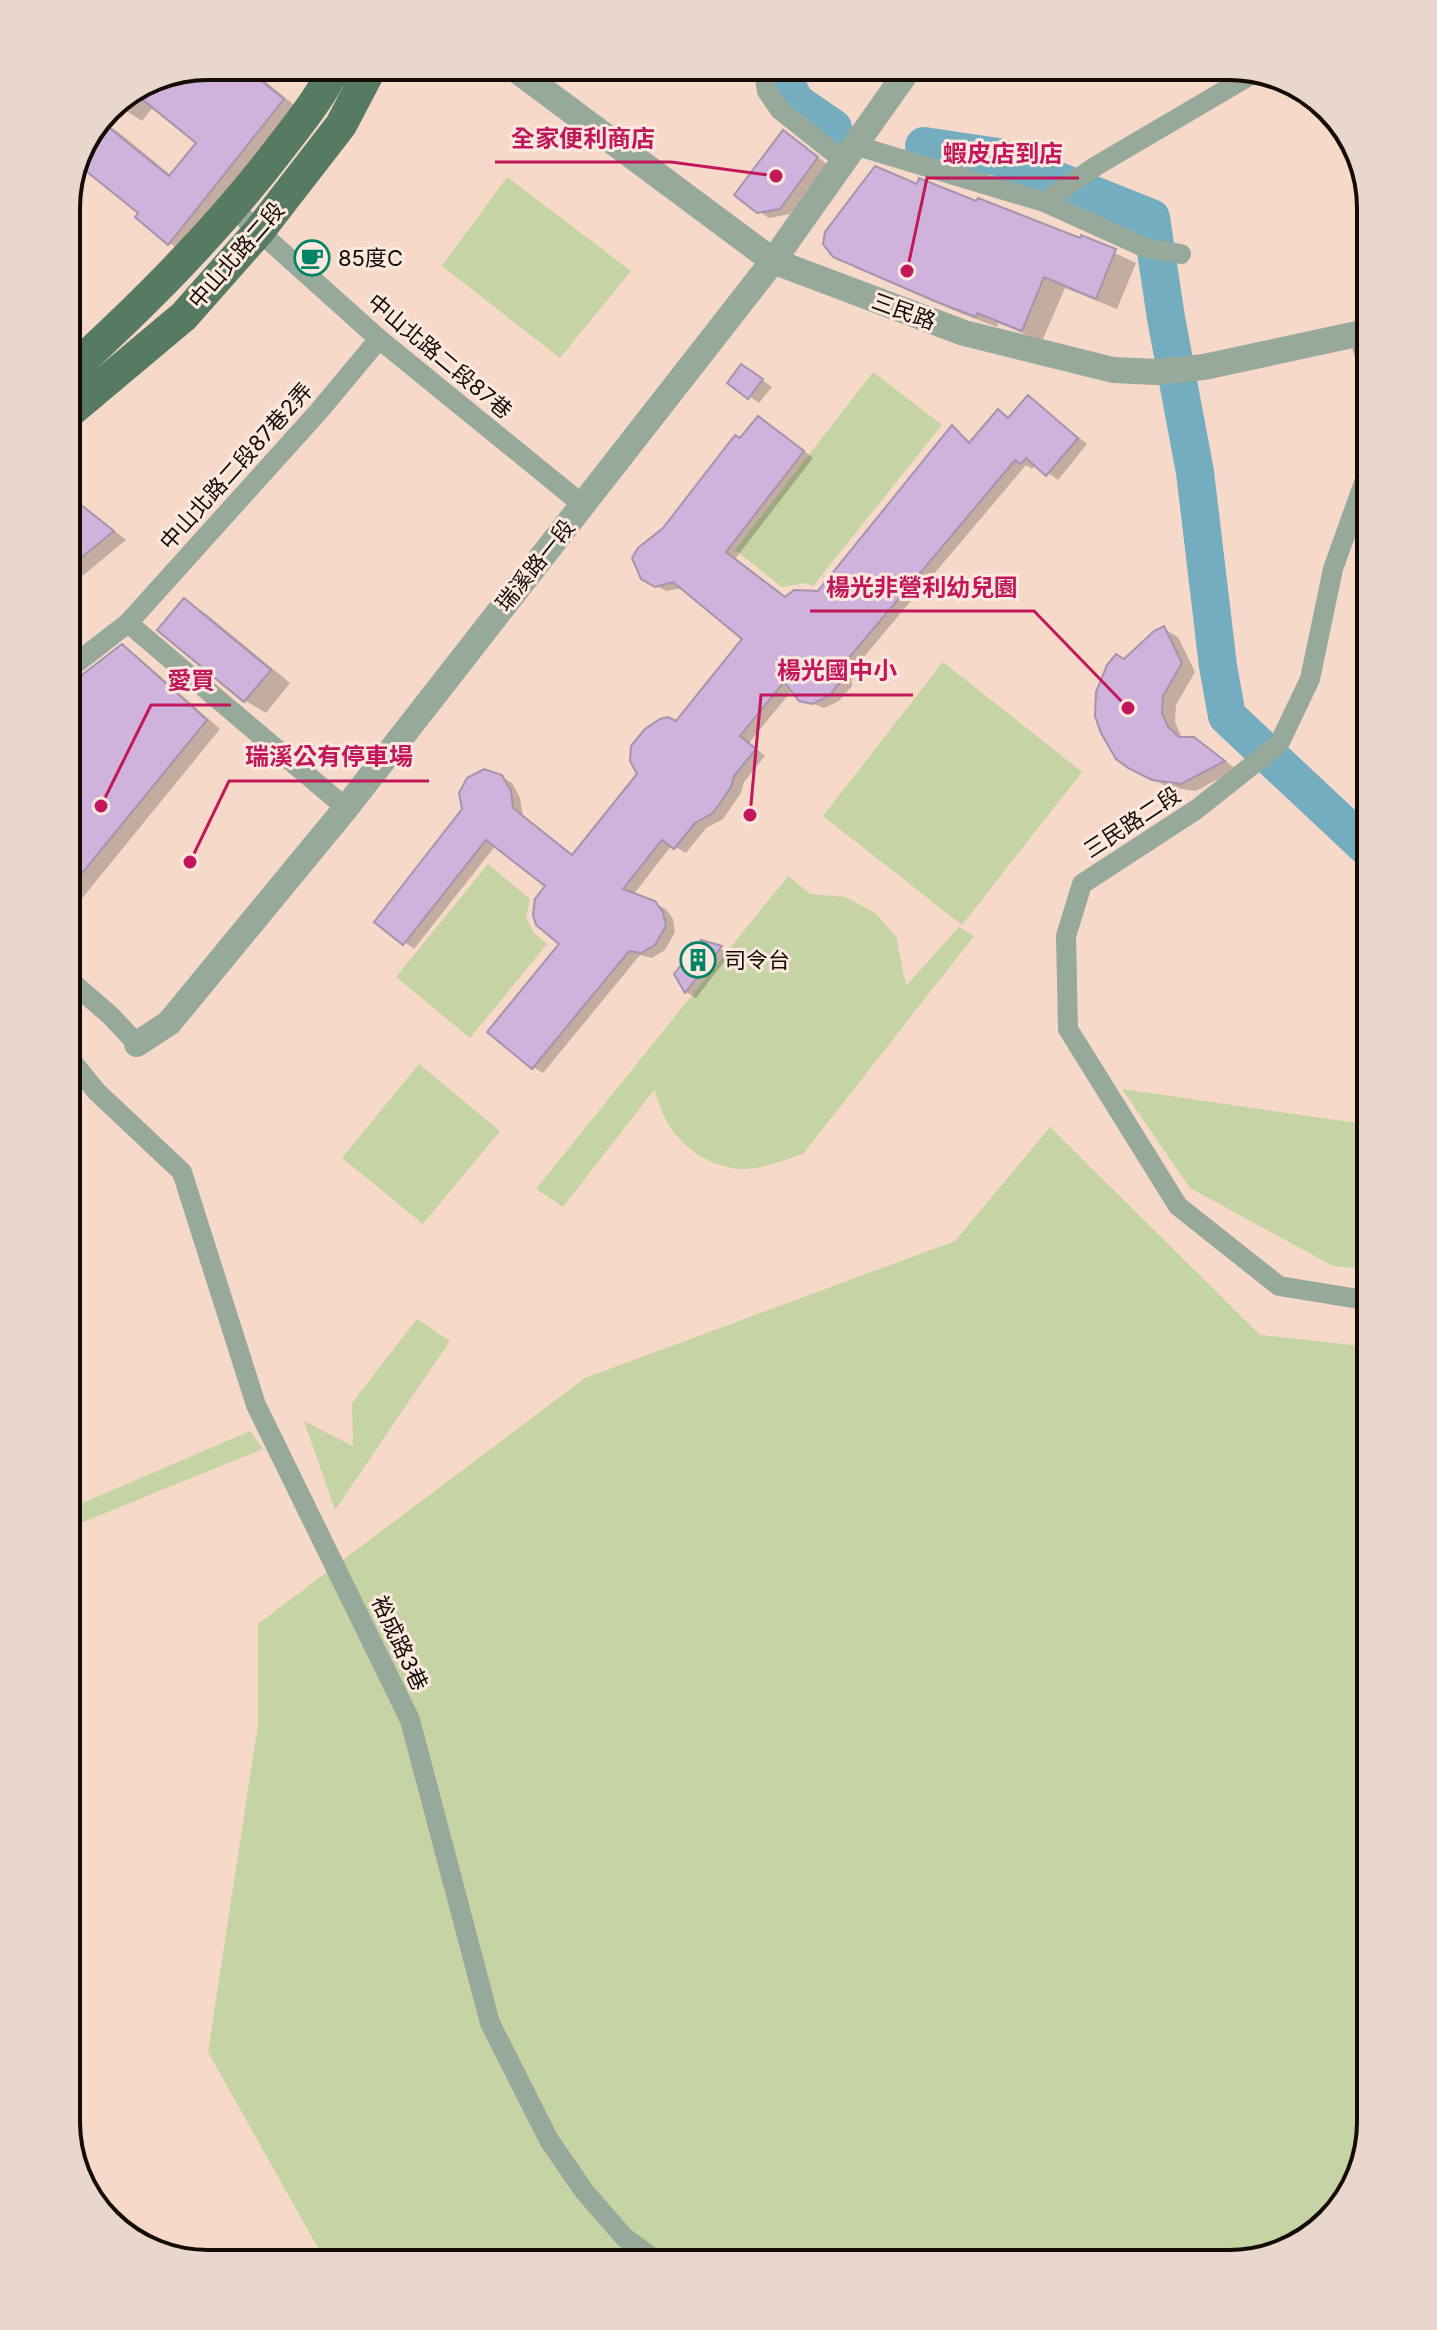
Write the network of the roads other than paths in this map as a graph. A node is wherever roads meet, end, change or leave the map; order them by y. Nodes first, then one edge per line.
1 (329, 80) edge
2 (365, 80) edge
3 (530, 80) edge
4 (765, 80) edge
5 (901, 80) edge
6 (1242, 80) edge
7 (848, 152) junction
8 (1044, 202) junction
9 (233, 208) junction
10 (259, 231) junction
11 (1181, 254) dead end
12 (773, 261) junction
13 (1357, 336) edge
14 (379, 339) junction
15 (80, 362) edge
16 (80, 403) edge
17 (1357, 502) edge
18 (583, 505) junction
19 (128, 623) junction
20 (80, 660) edge
21 (346, 808) junction
22 (80, 989) edge
23 (137, 1044) joint
24 (80, 1071) edge
25 (1357, 1299) edge
26 (642, 2250) edge

1 - 9 main road, 中山北路二段
2 - 10 main road, 中山北路二段
3 - 12 street, 三民路
4 - 7 street
5 - 7 street, 瑞溪路一段
6 - 8 street
7 - 8 street
7 - 12 street, 瑞溪路一段
8 - 11 street
9 - 10 street, 中山北路二段87巷
9 - 15 main road, 中山北路二段
10 - 14 street, 中山北路二段87巷
10 - 16 main road, 中山北路二段
12 - 13 street, 三民路
12 - 18 street, 瑞溪路一段
14 - 18 street, 中山北路二段87巷
14 - 19 street, 中山北路二段87巷2弄
17 - 25 street, 三民路二段
18 - 21 street, 瑞溪路一段
19 - 20 street, 中山北路二段87巷2弄
19 - 21 street
21 - 23 street, 瑞溪路一段
22 - 23 street
24 - 26 street, 裕成路3巷

